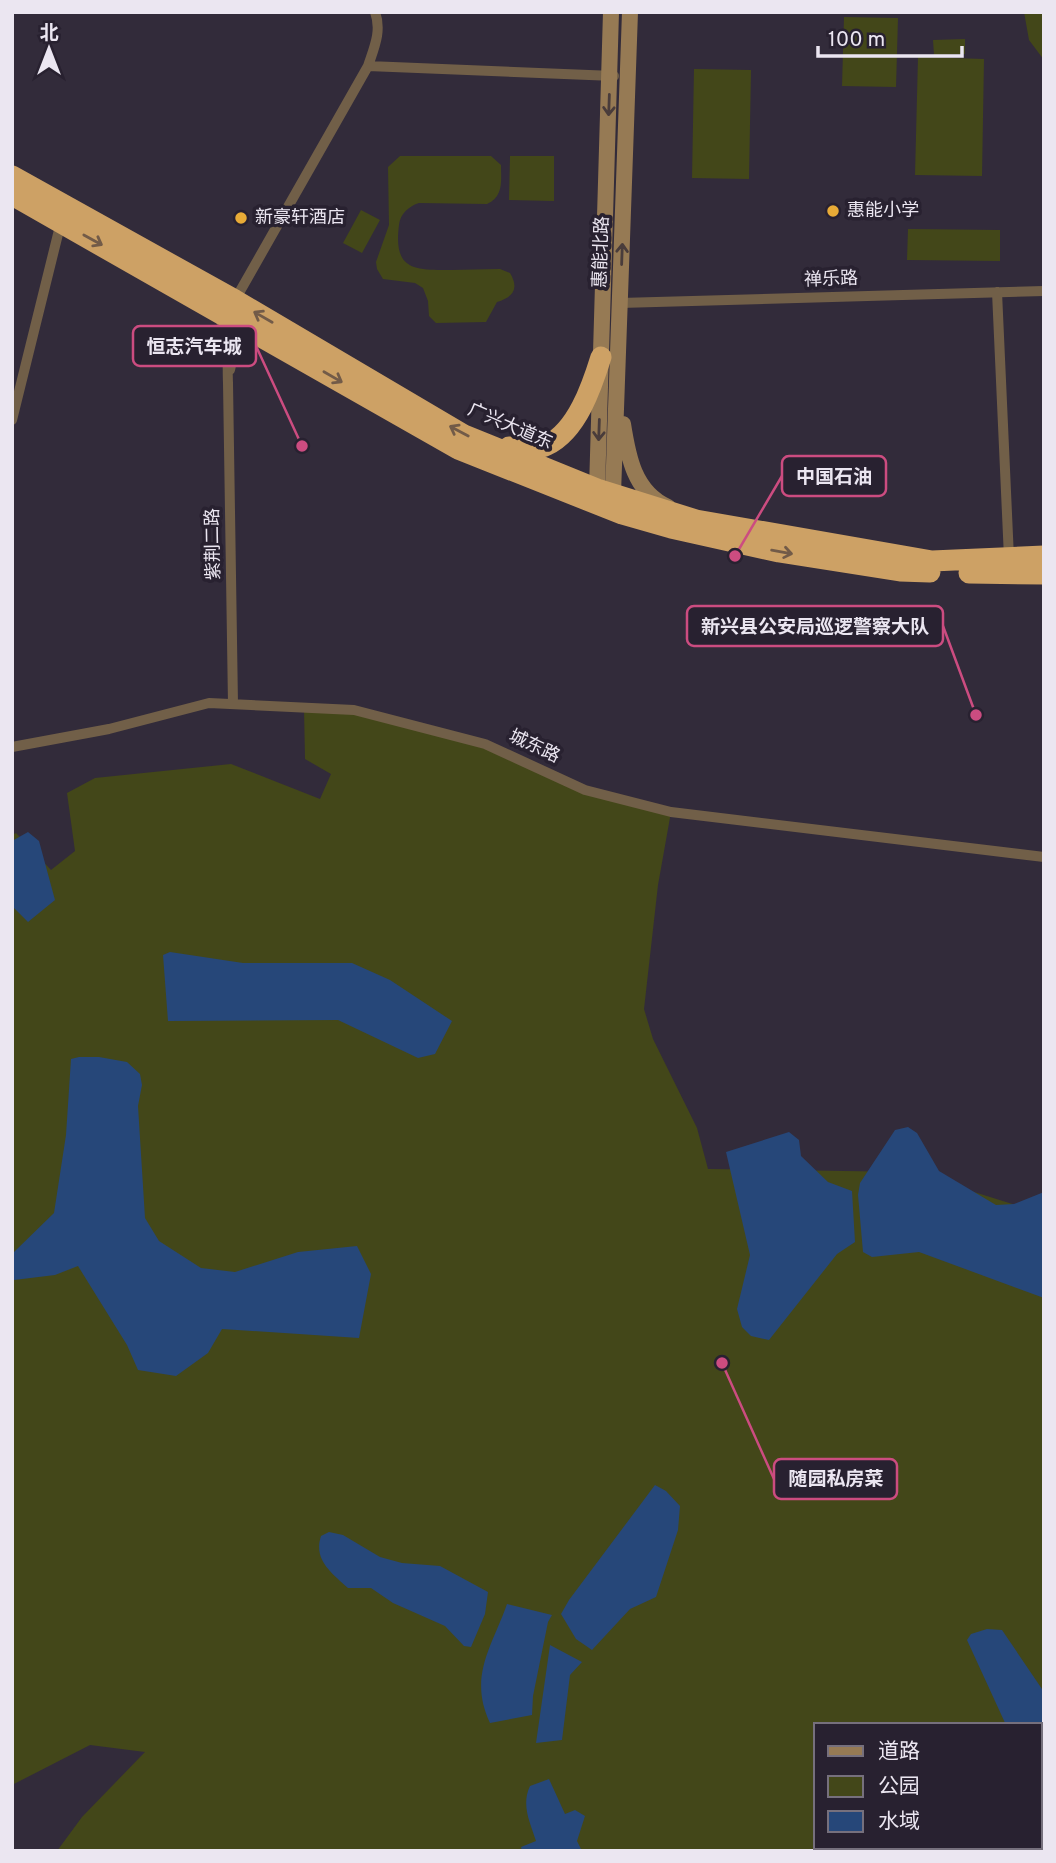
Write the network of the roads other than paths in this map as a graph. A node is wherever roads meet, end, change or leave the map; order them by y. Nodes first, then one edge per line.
1 (375, 12) edge
2 (611, 12) edge
3 (630, 12) edge
4 (368, 66) junction
5 (610, 76) junction
6 (628, 76) junction
7 (12, 176) edge
8 (12, 195) edge
9 (61, 222) junction
10 (1044, 291) edge
11 (997, 292) junction
12 (235, 300) junction
13 (620, 303) junction
14 (212, 307) junction
15 (276, 344) junction
16 (609, 364) junction
17 (228, 383) junction
18 (12, 420) edge
19 (494, 445) junction
20 (605, 491) junction
21 (696, 520) junction
22 (1044, 556) edge
23 (1009, 558) junction
24 (1044, 574) edge
25 (233, 704) junction
26 (12, 747) edge
27 (1044, 857) edge

1 - 4 street
2 - 5 street, 惠能北路
3 - 6 street, 惠能北路
4 - 5 street
4 - 12 street
5 - 6 street
5 -> 16 street, 惠能北路
13 -> 6 street, 惠能北路
7 - 12 highway, 广兴大道东
8 - 9 highway
9 -> 14 highway
9 - 18 street
10 - 11 street, 禅乐路
11 - 13 street, 禅乐路
11 - 23 street
19 -> 12 highway, 广兴大道东
13 - 16 street, 惠能北路
14 - 15 highway
14 - 17 street, 紫荆二路
15 - 17 street, 紫荆二路
15 -> 24 highway
16 - 19 highway
16 - 20 street, 惠能北路
16 - 21 street
17 - 25 street, 紫荆二路
19 - 20 highway, 广兴大道东
20 - 21 highway, 广兴大道东
21 - 23 highway, 广兴大道东
22 - 23 highway, 广兴大道东
25 - 26 street, 城东路
25 - 27 street, 城东路

